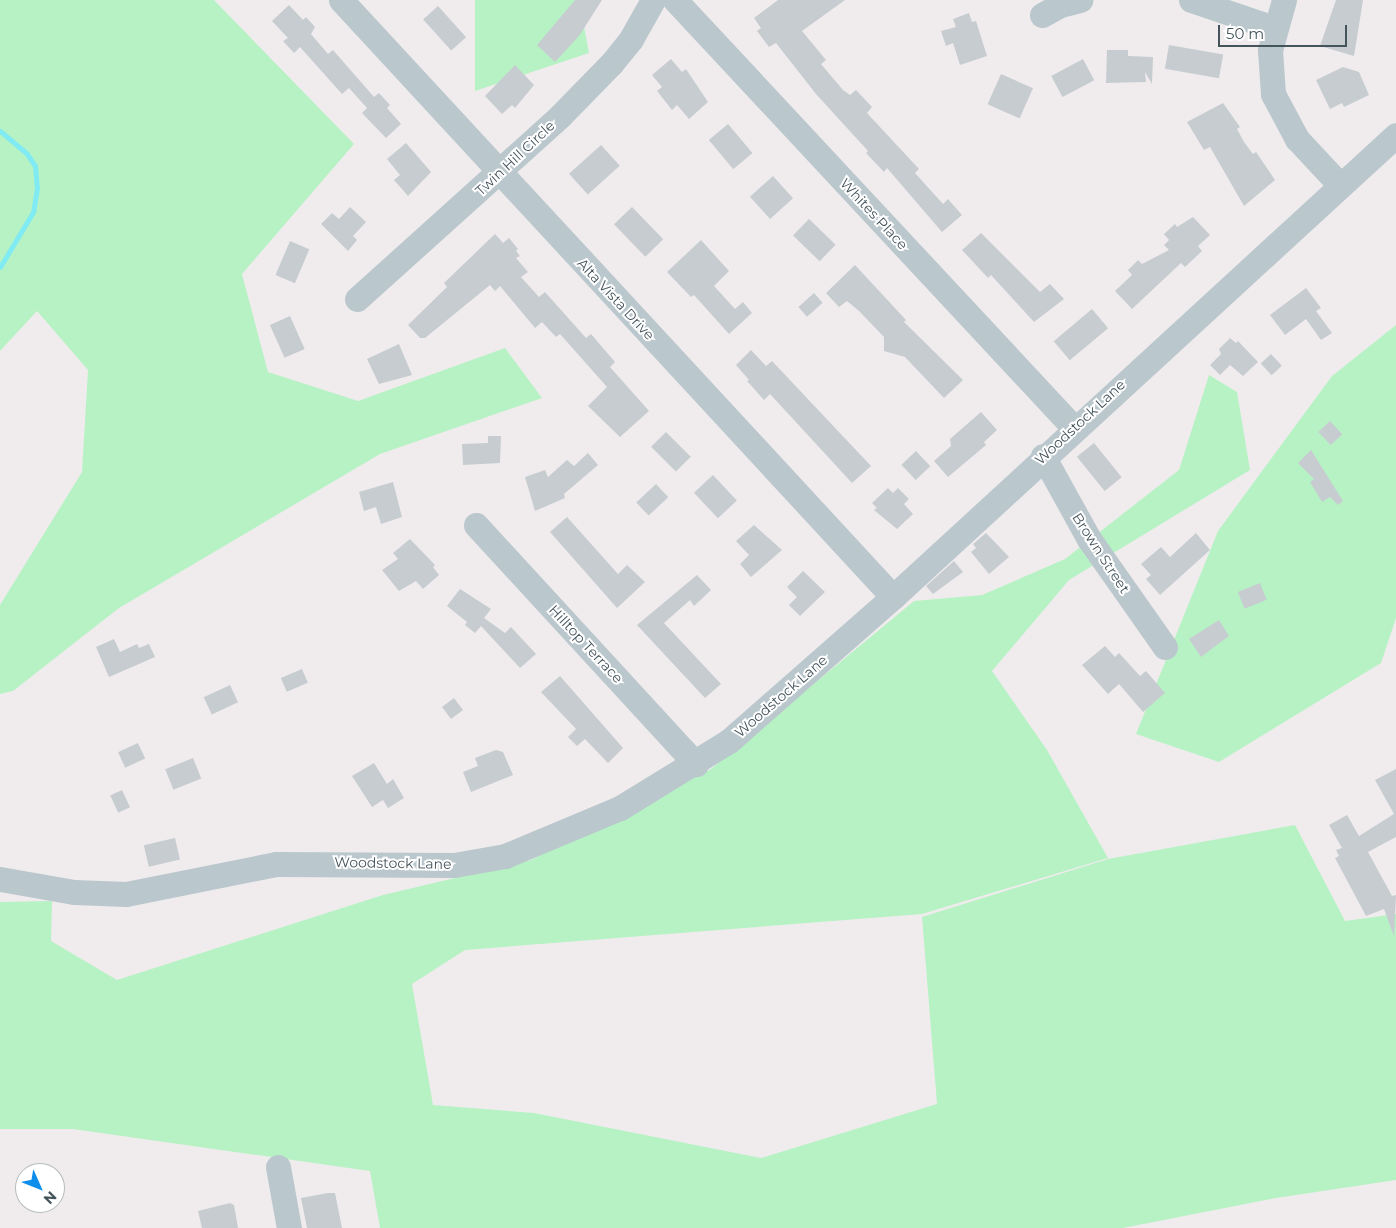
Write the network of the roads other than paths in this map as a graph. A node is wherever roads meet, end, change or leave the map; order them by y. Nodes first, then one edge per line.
1 (341, 0) edge
2 (653, 0) edge
3 (675, 0) edge
4 (1080, 0) edge
5 (1191, 0) edge
6 (1284, 0) edge
7 (1042, 15) dead end
8 (1274, 28) junction
9 (1396, 135) edge
10 (500, 173) junction
11 (1339, 184) junction
12 (357, 299) dead end
13 (1074, 428) junction
14 (1043, 456) junction
15 (476, 525) dead end
16 (893, 597) junction
17 (1165, 647) dead end
18 (696, 764) junction
19 (0, 879) edge
20 (278, 1167) dead end
21 (290, 1228) edge

1 - 10 street, Alta Vista Drive
2 - 10 street, Twin Hill Circle
3 - 13 street, Whites Place
4 - 7 street
5 - 8 street
6 - 8 street
8 - 11 street
9 - 11 street, Woodstock Lane
10 - 12 street, Twin Hill Circle
10 - 16 street, Alta Vista Drive
11 - 13 street, Woodstock Lane
13 - 14 street, Woodstock Lane
14 - 16 street, Woodstock Lane
14 - 17 street, Brown Street
15 - 18 street, Hilltop Terrace
16 - 18 street, Woodstock Lane
18 - 19 street, Woodstock Lane
20 - 21 street

